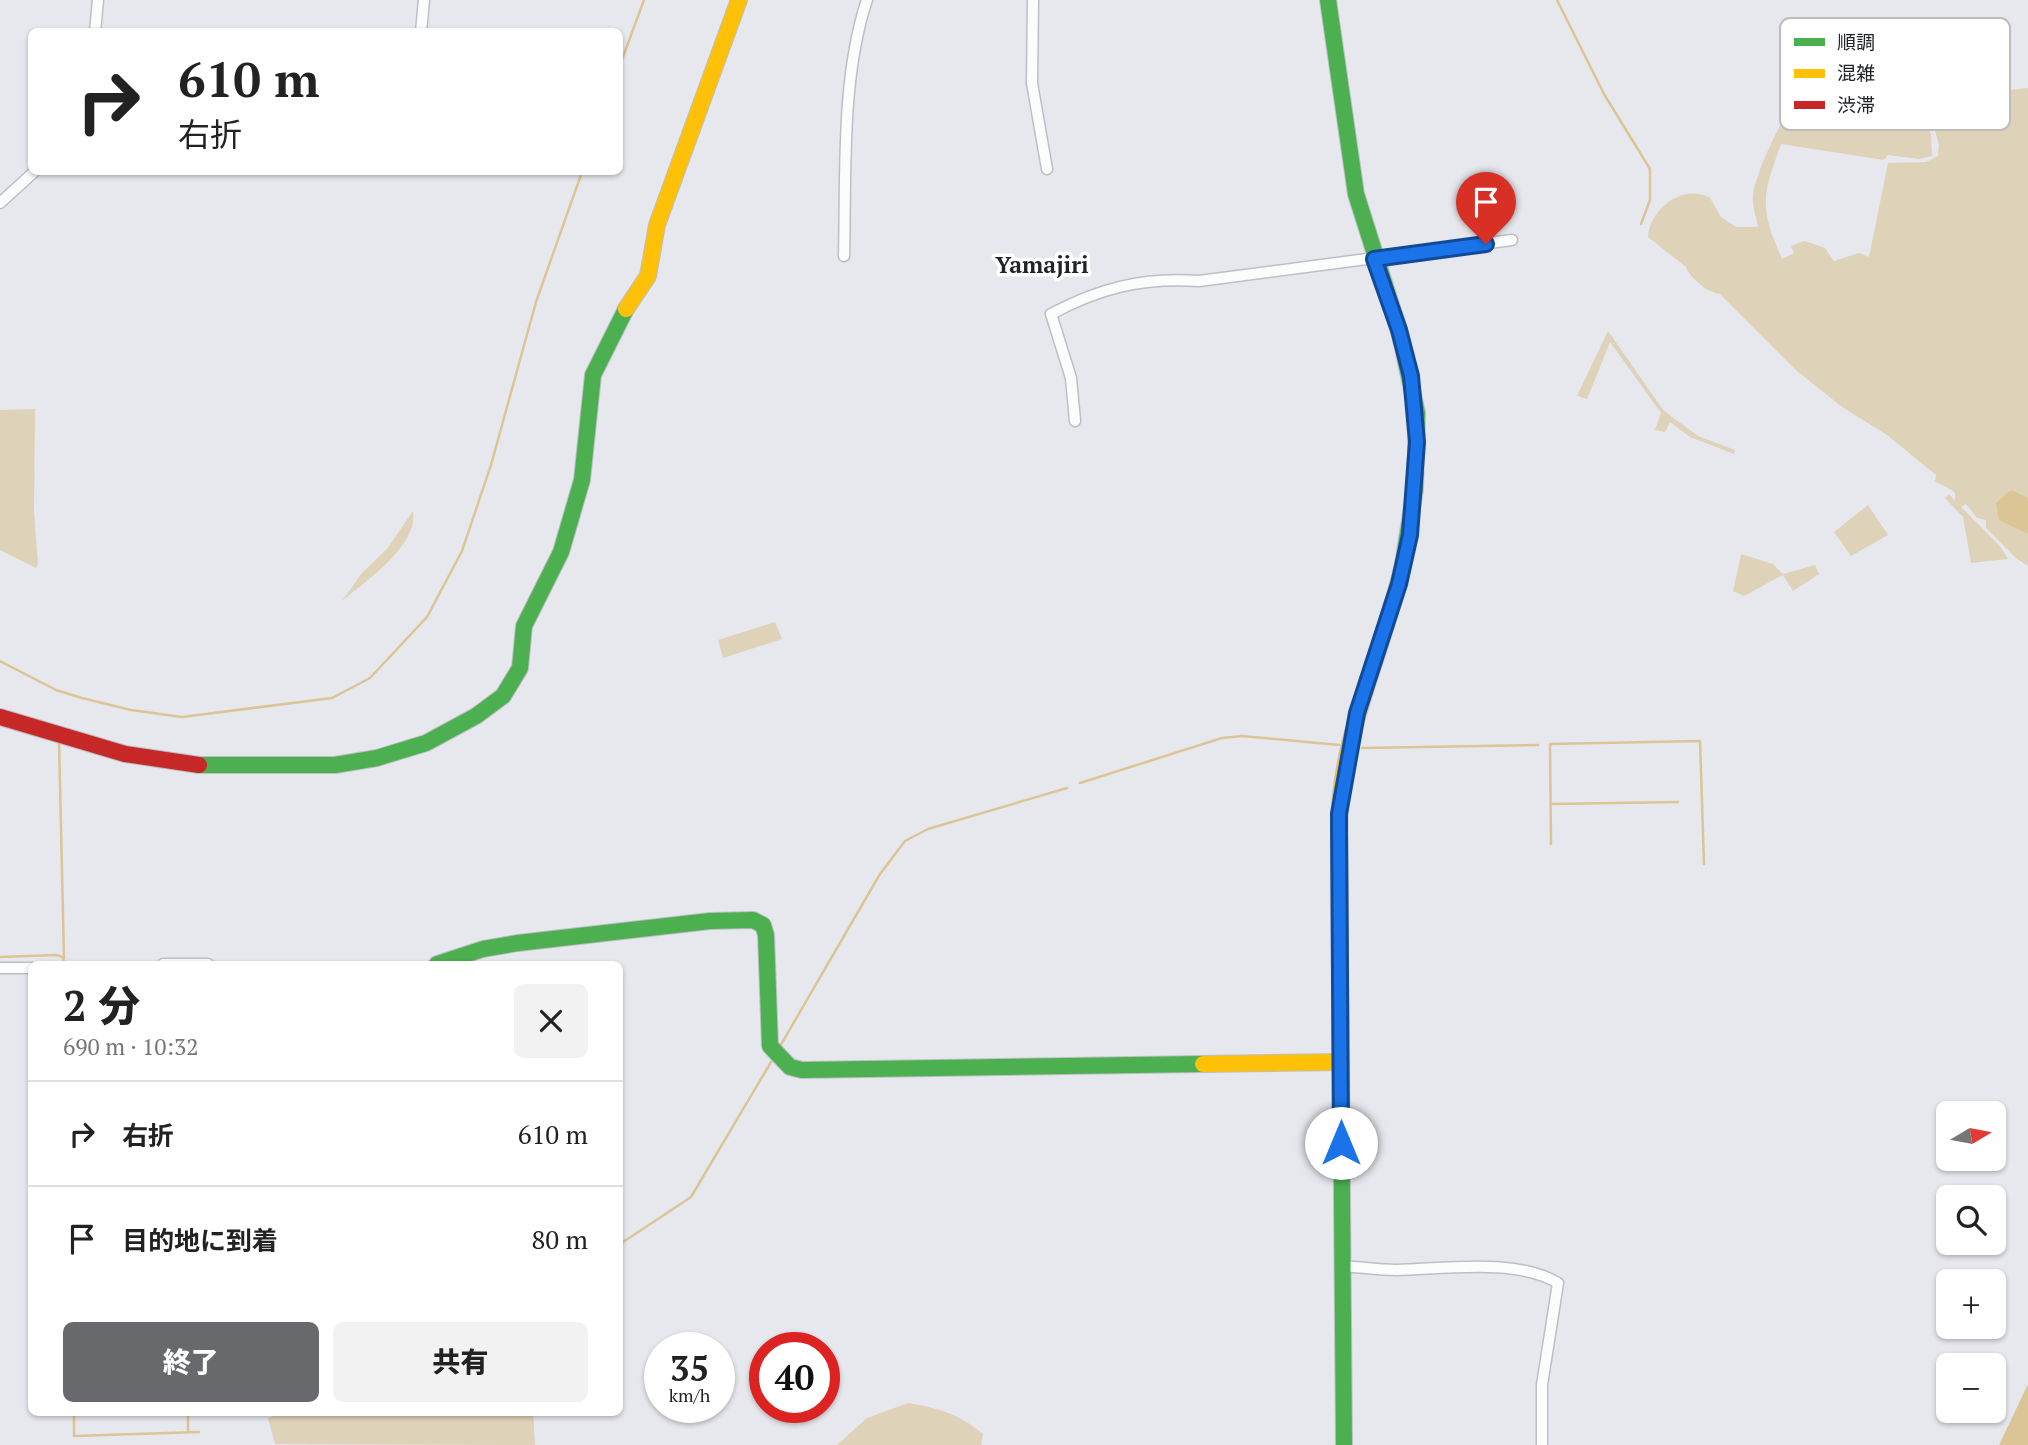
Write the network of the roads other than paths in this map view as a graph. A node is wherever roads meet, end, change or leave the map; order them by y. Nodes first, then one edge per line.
1 (98, 0) edge
2 (424, 0) edge
3 (739, 0) edge
4 (867, 0) edge
5 (1033, 0) edge
6 (1328, 0) edge
7 (95, 28) edge
8 (421, 28) edge
9 (1047, 169) dead end
10 (31, 175) edge
11 (0, 203) edge
12 (1512, 240) dead end
13 (844, 256) dead end
14 (1374, 259) junction
15 (1075, 421) dead end
16 (0, 717) edge
17 (446, 961) edge
18 (0, 968) edge
19 (28, 968) edge
20 (1341, 1062) junction
21 (1342, 1266) junction
22 (1344, 1445) edge
23 (1542, 1445) edge

1 - 7 street
2 - 8 street
3 - 16 street
4 - 13 street
5 - 9 street
6 - 14 street
10 - 11 street
12 - 14 street
14 - 15 street
14 - 20 street
17 - 20 street
18 - 19 street
20 - 21 street
21 - 22 street
21 - 23 street

